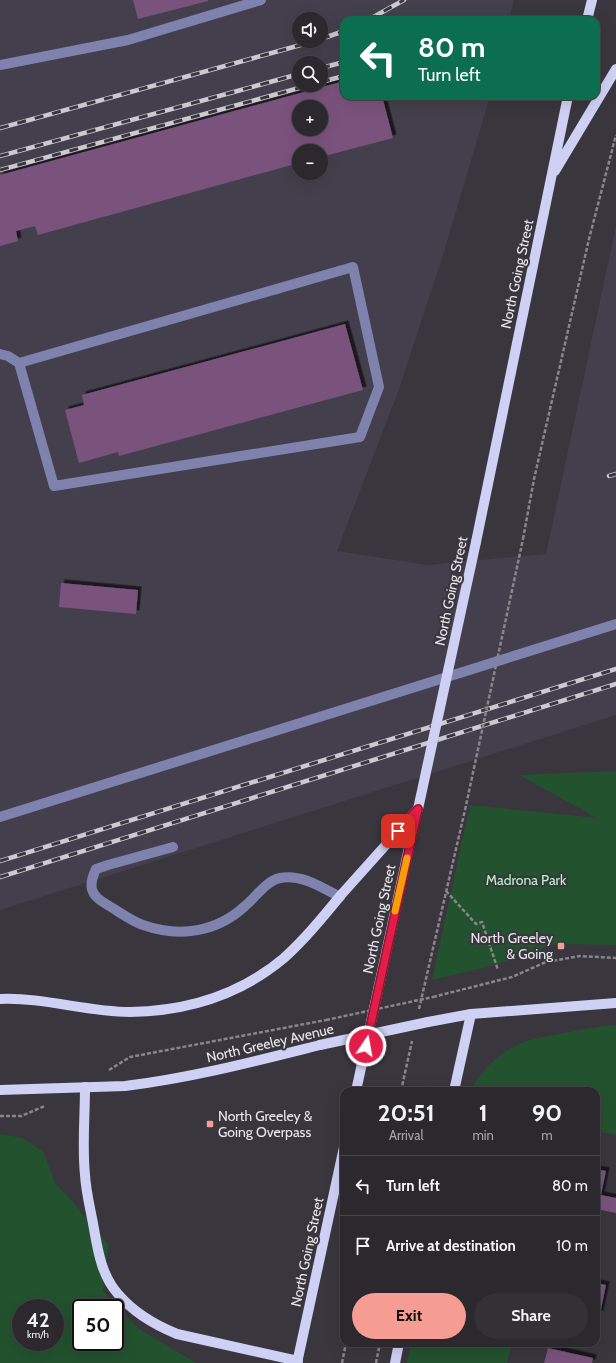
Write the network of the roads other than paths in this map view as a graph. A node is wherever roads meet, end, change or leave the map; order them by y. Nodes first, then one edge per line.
1 (261, 0) edge
2 (592, 0) edge
3 (587, 16) edge
4 (0, 65) edge
5 (616, 69) edge
6 (600, 96) edge
7 (567, 100) edge
8 (598, 100) edge
9 (551, 178) junction
10 (0, 354) edge
11 (19, 363) junction
12 (616, 624) edge
13 (418, 809) junction
14 (0, 817) edge
15 (173, 846) dead end
16 (340, 897) junction
17 (0, 999) edge
18 (616, 1003) edge
19 (471, 1014) junction
20 (357, 1087) edge
21 (455, 1087) edge
22 (85, 1088) junction
23 (0, 1090) edge
24 (340, 1166) edge
25 (398, 1347) edge
26 (297, 1362) edge
27 (395, 1363) edge

1 - 4 lane
2 - 3 main road
5 - 6 main road
7 - 9 main road, North Going Street
8 - 9 main road
9 - 13 main road, North Going Street, bridge
10 - 11 lane
11 - 11 lane
12 - 14 lane
13 - 16 main road
13 - 20 main road, North Going Street
15 - 16 lane
16 - 17 main road
18 - 19 main road, North Greeley Avenue
19 - 21 main road
19 - 22 main road, North Greeley Avenue, bridge
22 - 23 main road, North Greeley Avenue
22 - 26 main road
24 - 26 main road, North Going Street
25 - 27 main road

